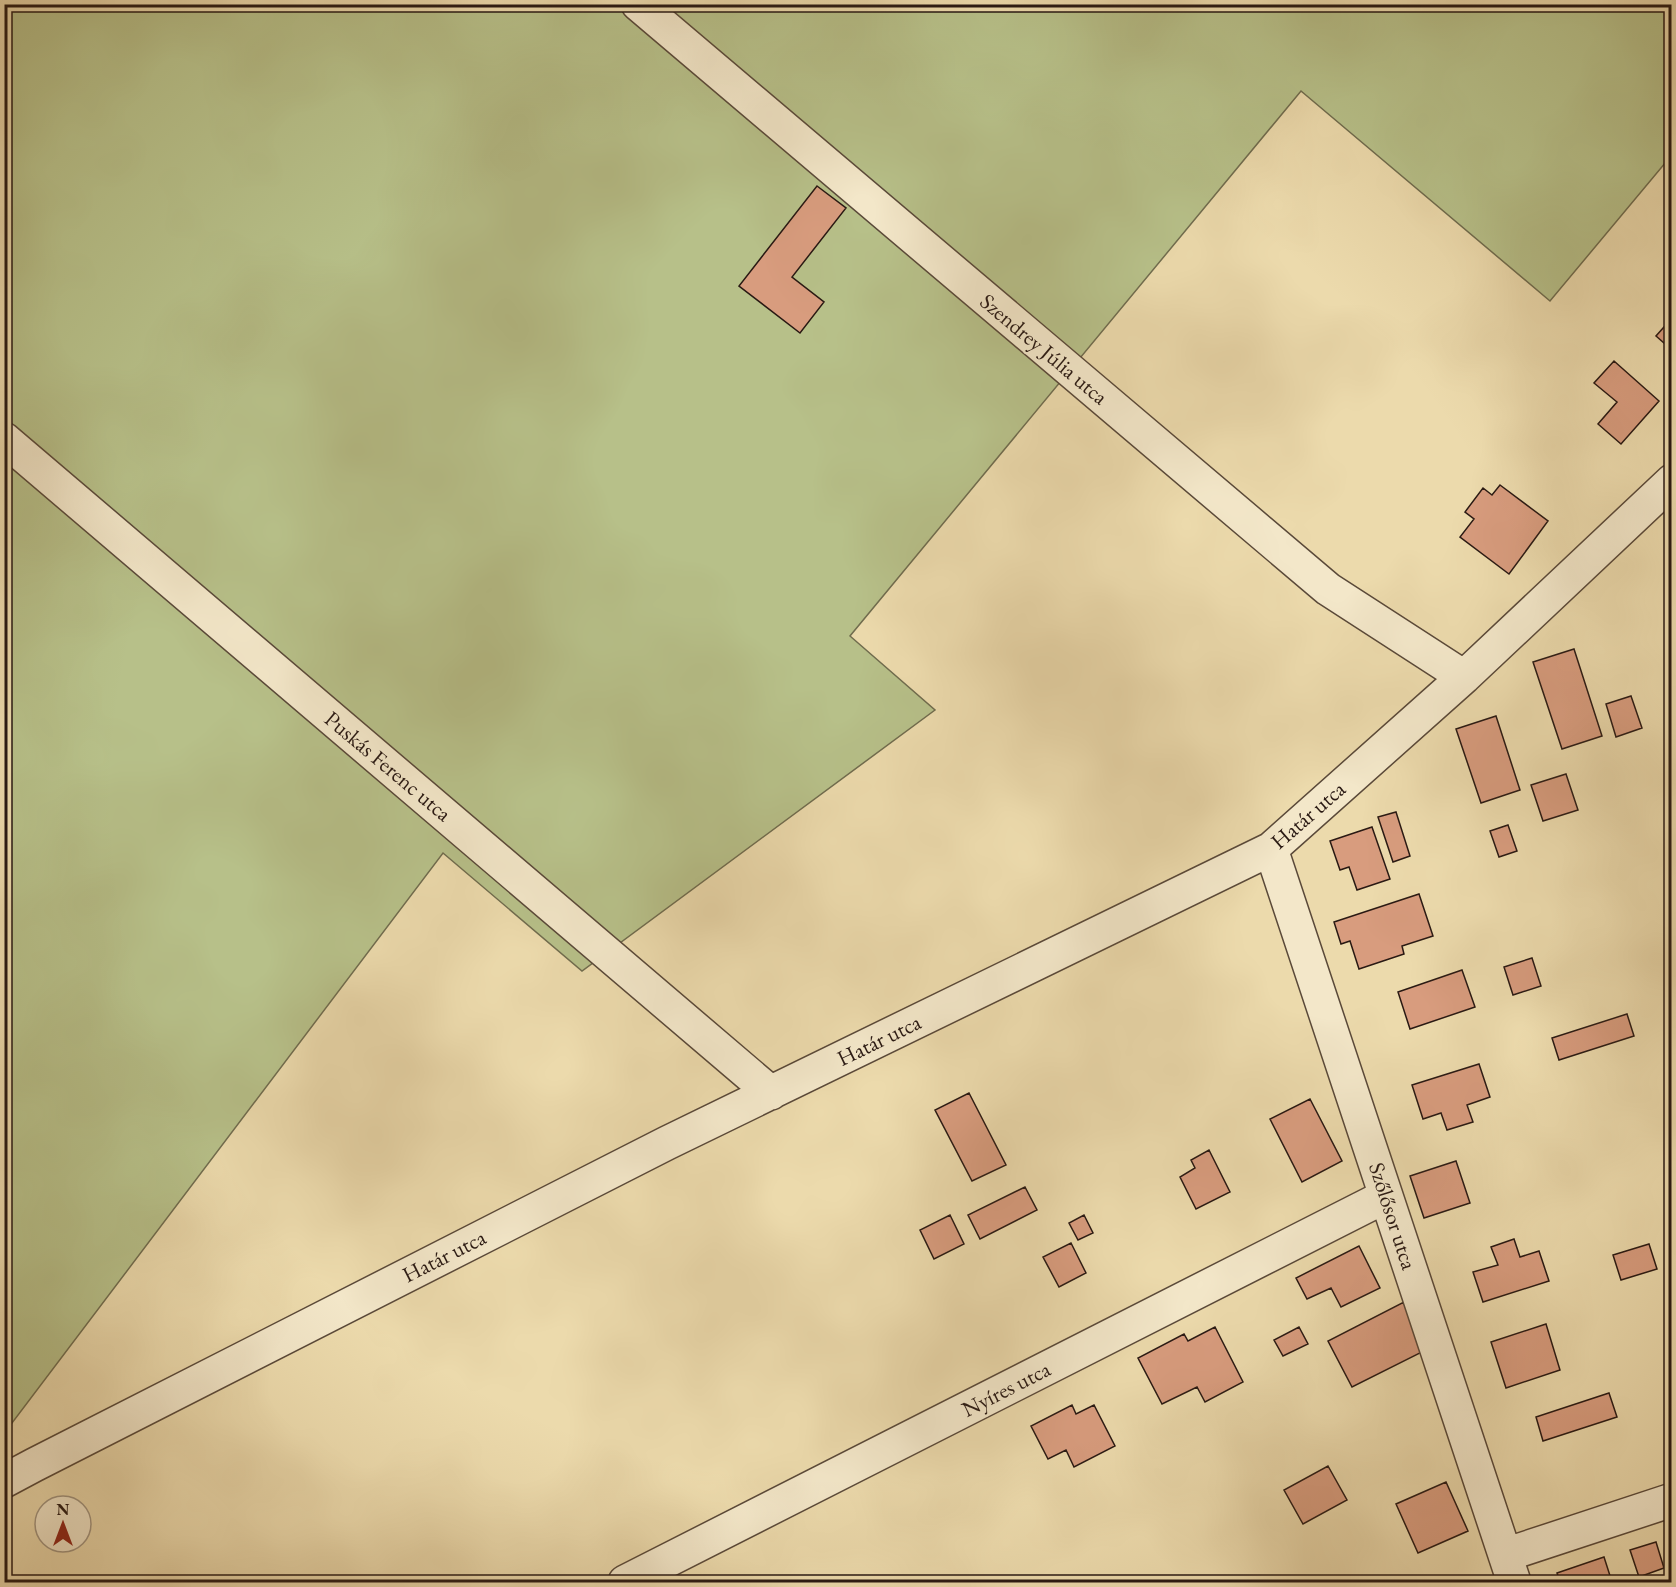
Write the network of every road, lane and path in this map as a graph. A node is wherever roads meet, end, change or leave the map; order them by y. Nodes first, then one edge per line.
1 (638, 4) edge
2 (4, 440) edge
3 (1671, 481) edge
4 (1464, 677) junction
5 (1271, 849) junction
6 (771, 1093) junction
7 (1386, 1196) junction
8 (4, 1481) edge
9 (1671, 1500) edge
10 (1510, 1569) edge
11 (625, 1582) edge

1 - 4 street, Szendrey Júlia utca
2 - 6 street, Puskás Ferenc utca
3 - 4 street, Határ utca
4 - 5 street, Határ utca
5 - 6 street, Határ utca
5 - 7 street, Szőlősor utca
6 - 8 street, Határ utca
7 - 10 street, Szőlősor utca
7 - 11 street, Nyíres utca
9 - 10 street

